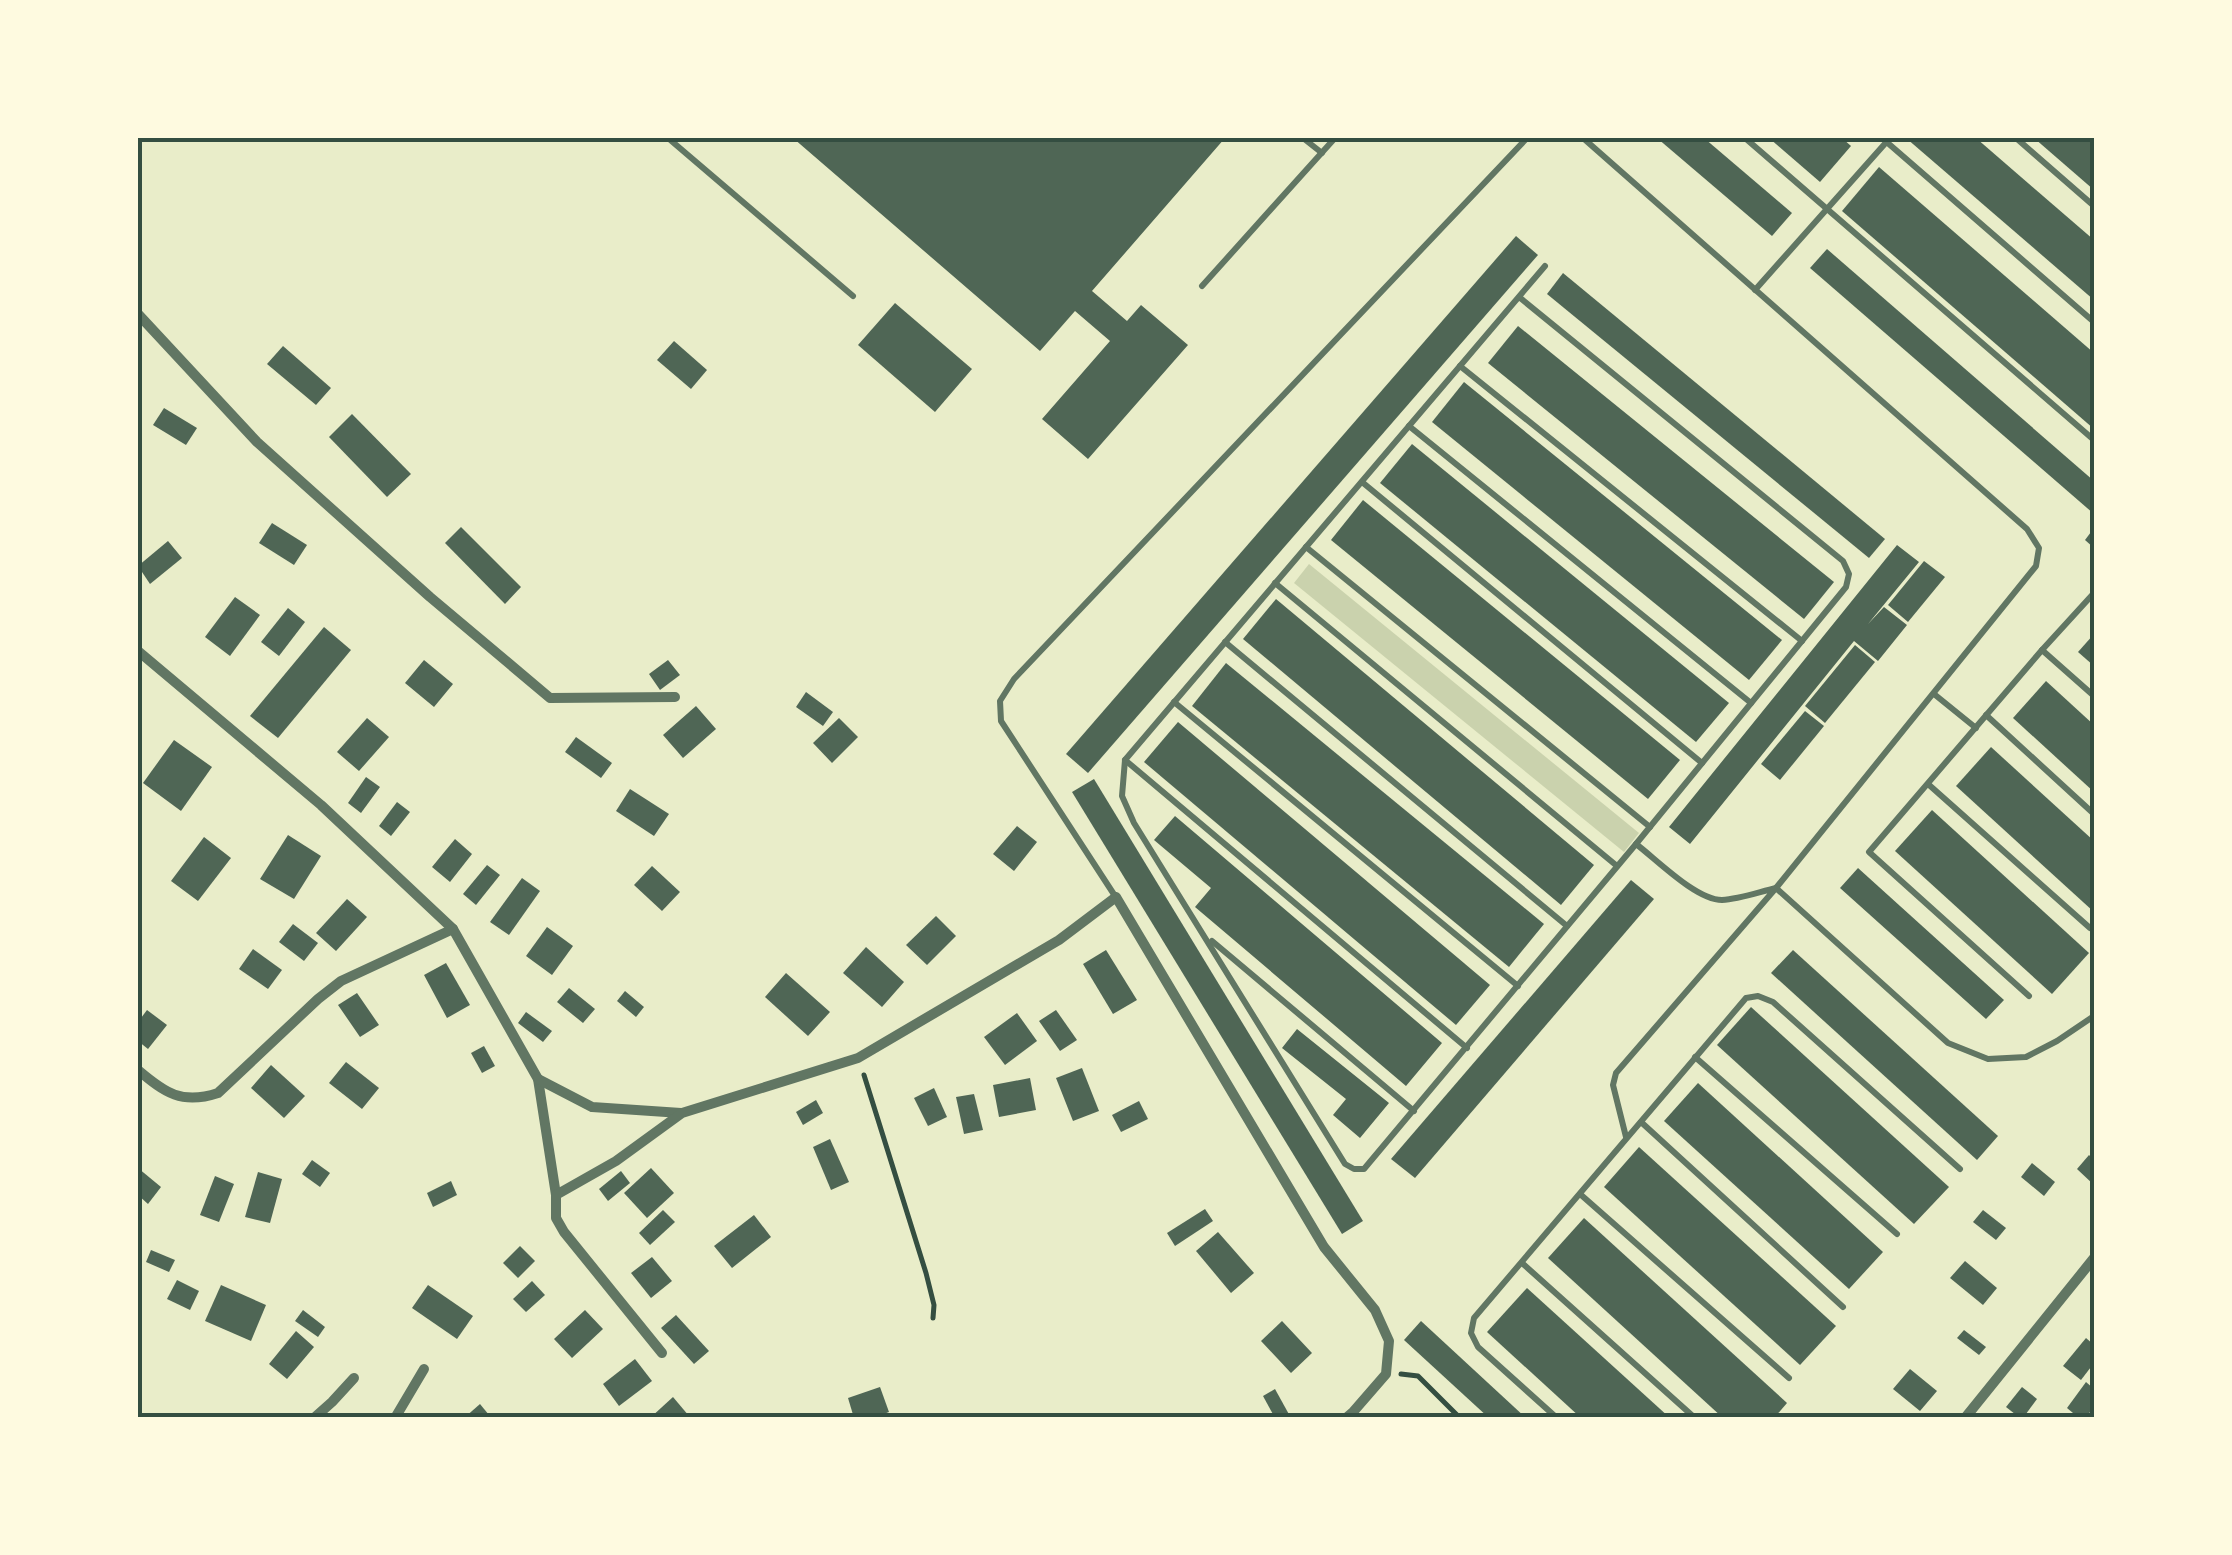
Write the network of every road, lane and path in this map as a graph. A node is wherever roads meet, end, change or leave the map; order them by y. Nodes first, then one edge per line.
1 (668, 138) edge
2 (1303, 138) edge
3 (1335, 138) edge
4 (1527, 138) edge
5 (1582, 138) edge
6 (1746, 138) edge
7 (2016, 138) edge
8 (1887, 139) edge
9 (1322, 153) junction
10 (2094, 206) edge
11 (1828, 208) junction
12 (1545, 266) dead end
13 (1202, 286) dead end
14 (1755, 290) junction
15 (854, 296) dead end
16 (1519, 297) junction
17 (138, 314) edge
18 (2094, 322) edge
19 (1460, 366) junction
20 (1410, 426) junction
21 (2094, 440) edge
22 (1362, 482) junction
23 (1306, 547) junction
24 (1275, 583) junction
25 (2094, 594) edge
26 (1802, 641) junction
27 (1225, 642) junction
28 (138, 650) edge
29 (2042, 650) junction
30 (1934, 694) junction
31 (2094, 696) edge
32 (676, 697) dead end
33 (1174, 702) junction
34 (1752, 703) junction
35 (1986, 715) junction
36 (1976, 728) junction
37 (1124, 760) junction
38 (1702, 763) junction
39 (1928, 784) junction
40 (2094, 814) edge
41 (1650, 826) junction
42 (1636, 844) junction
43 (1617, 866) junction
44 (1776, 888) junction
45 (1116, 897) junction
46 (1567, 926) junction
47 (2090, 928) dead end
48 (452, 929) junction
49 (1207, 938) junction
50 (1518, 986) junction
51 (2029, 996) dead end
52 (2094, 1016) edge
53 (1466, 1048) junction
54 (1695, 1057) junction
55 (858, 1058) junction
56 (138, 1070) edge
57 (538, 1079) junction
58 (1414, 1111) junction
59 (682, 1113) junction
60 (1640, 1122) junction
61 (1626, 1138) junction
62 (1960, 1169) dead end
63 (1580, 1194) junction
64 (556, 1195) junction
65 (1897, 1234) dead end
66 (2094, 1258) edge
67 (1522, 1262) junction
68 (1842, 1306) dead end
69 (934, 1318) dead end
70 (662, 1353) dead end
71 (424, 1369) dead end
72 (1386, 1374) junction
73 (354, 1378) dead end
74 (1790, 1378) dead end
75 (314, 1418) edge
76 (395, 1418) edge
77 (1346, 1418) edge
78 (1460, 1418) edge
79 (1557, 1418) edge
80 (1695, 1418) edge
81 (1965, 1418) edge

1 - 15 lane
2 - 9 lane
3 - 9 lane
4 - 45 lane
5 - 14 lane
6 - 11 lane
7 - 10 lane
8 - 11 lane
8 - 18 lane
9 - 13 lane
11 - 14 lane
11 - 21 lane
12 - 16 lane
14 - 30 lane
16 - 19 lane
16 - 26 lane
17 - 32 street
19 - 20 lane
19 - 26 lane
20 - 22 lane
20 - 34 lane
22 - 23 lane
22 - 38 lane
23 - 24 lane
23 - 41 lane
24 - 27 lane
24 - 43 lane
25 - 29 lane
26 - 34 lane
27 - 33 lane
27 - 46 lane
28 - 48 street
29 - 31 lane
29 - 35 lane
30 - 36 lane
30 - 44 lane
33 - 37 lane
33 - 50 lane
34 - 38 lane
35 - 36 lane
35 - 40 lane
36 - 39 lane
37 - 49 lane
37 - 53 lane
38 - 41 lane
39 - 47 lane
39 - 51 lane
41 - 42 lane
42 - 43 lane
42 - 44 lane
43 - 46 lane
44 - 52 lane
44 - 61 lane
45 - 55 street
45 - 72 street
46 - 50 lane
48 - 56 street
48 - 57 street
49 - 58 lane
49 - 58 lane
50 - 53 lane
53 - 58 lane
54 - 60 lane
54 - 62 lane
54 - 65 lane
55 - 59 street
55 - 69 path
57 - 59 street
57 - 64 street
59 - 64 street
60 - 61 lane
60 - 68 lane
61 - 63 lane
63 - 67 lane
63 - 74 lane
64 - 70 street
66 - 81 street
67 - 79 lane
67 - 80 lane
71 - 76 street
72 - 77 street
72 - 78 path
73 - 75 street

